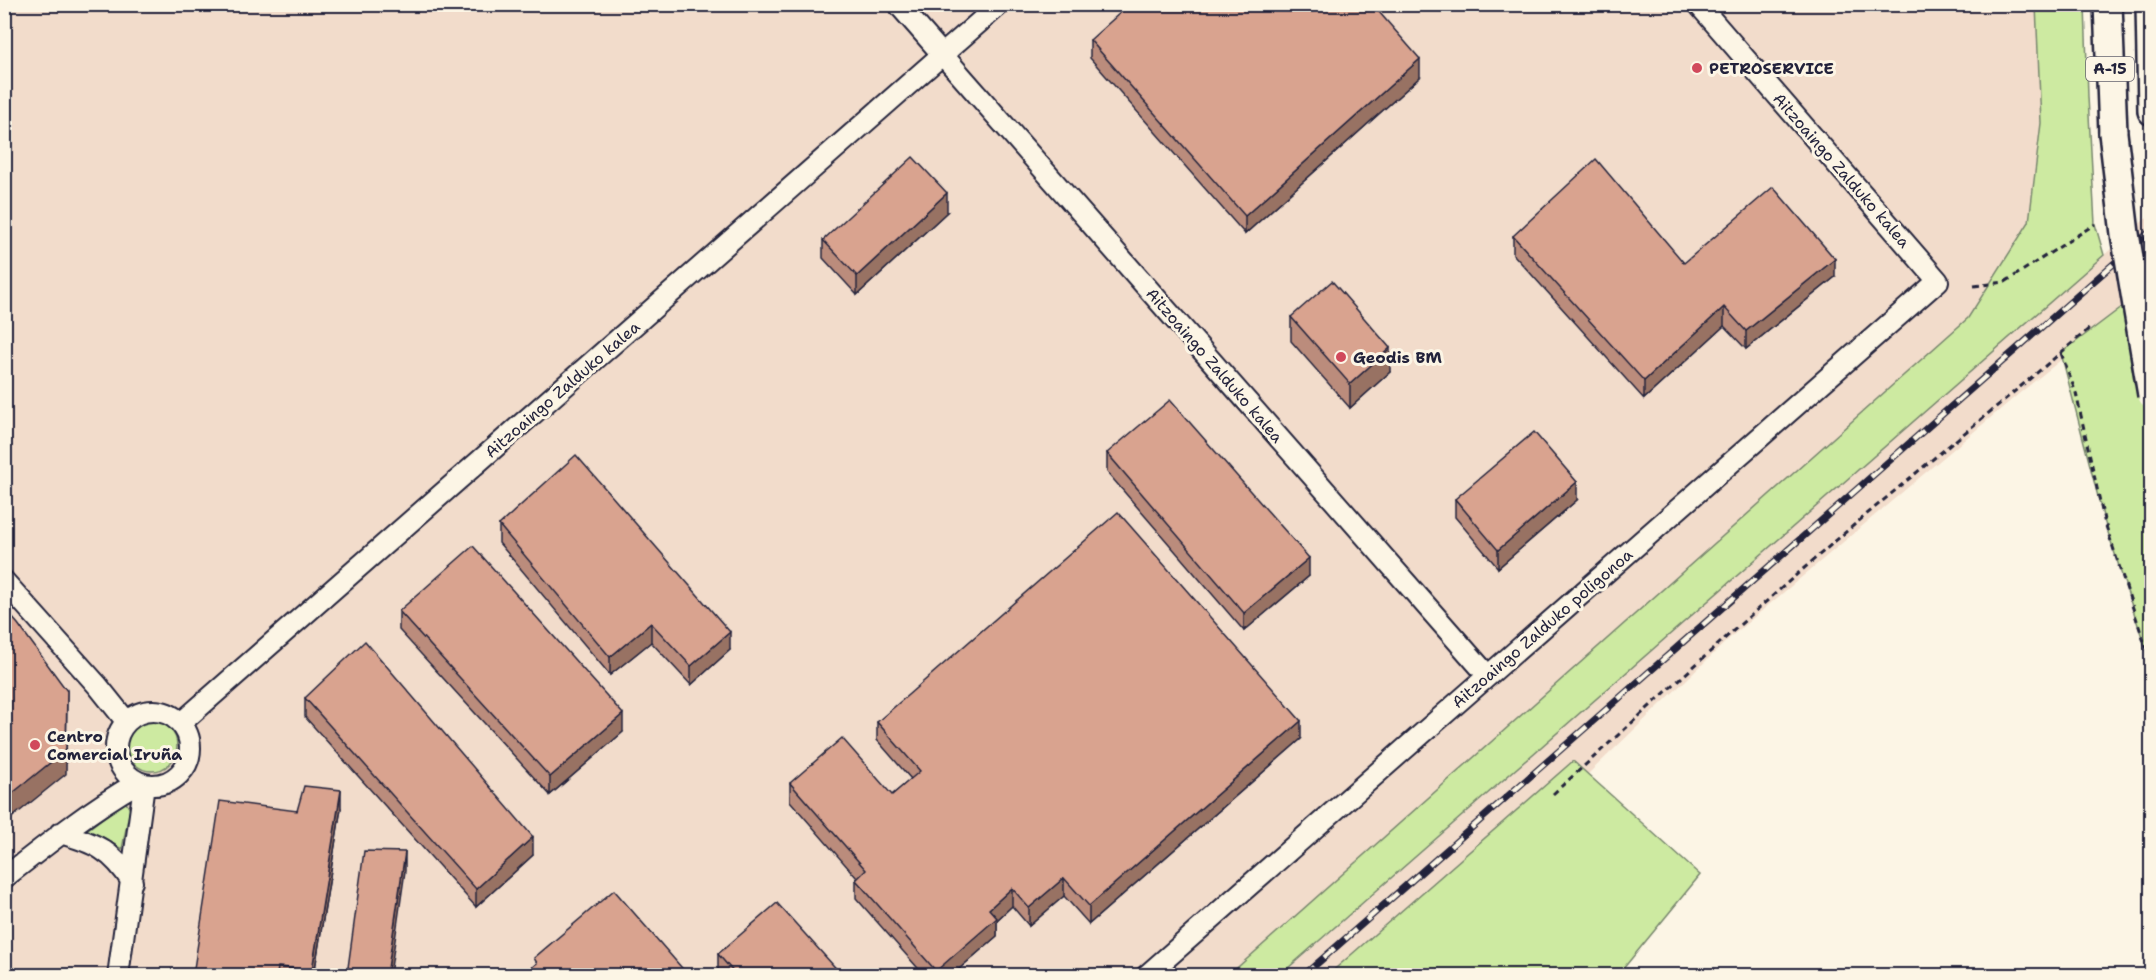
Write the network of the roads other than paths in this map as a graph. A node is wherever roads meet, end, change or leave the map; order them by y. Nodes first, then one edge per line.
1 (898, 4) edge
2 (1000, 4) edge
3 (1698, 4) edge
4 (2108, 4) edge
5 (2150, 4) edge
6 (942, 55) junction
7 (2151, 106) edge
8 (1938, 281) joint
9 (2151, 395) edge
10 (4, 581) edge
11 (1488, 676) junction
12 (126, 722) junction
13 (181, 723) junction
14 (141, 784) junction
15 (60, 833) junction
16 (4, 878) edge
17 (132, 882) junction
18 (118, 975) edge
19 (1146, 975) edge

1 - 6 street, Aitzoaingo Zalduko kalea
2 - 6 street, Aitzoaingo Zalduko kalea
3 - 8 street, Aitzoaingo Zalduko kalea
4 - 9 highway, A-15, bridge
5 - 7 highway, A-15
6 - 11 street, Aitzoaingo Zalduko kalea
6 - 13 street, Aitzoaingo Zalduko kalea
8 - 11 street, Aitzoaingo Zalduko poligonoa
10 - 12 street
11 - 19 street, Aitzoaingo Zalduko poligonoa
12 - 13 street
12 - 14 street
13 - 14 street
14 - 15 street
14 - 17 street
15 - 16 street
15 - 17 street
17 - 18 street

